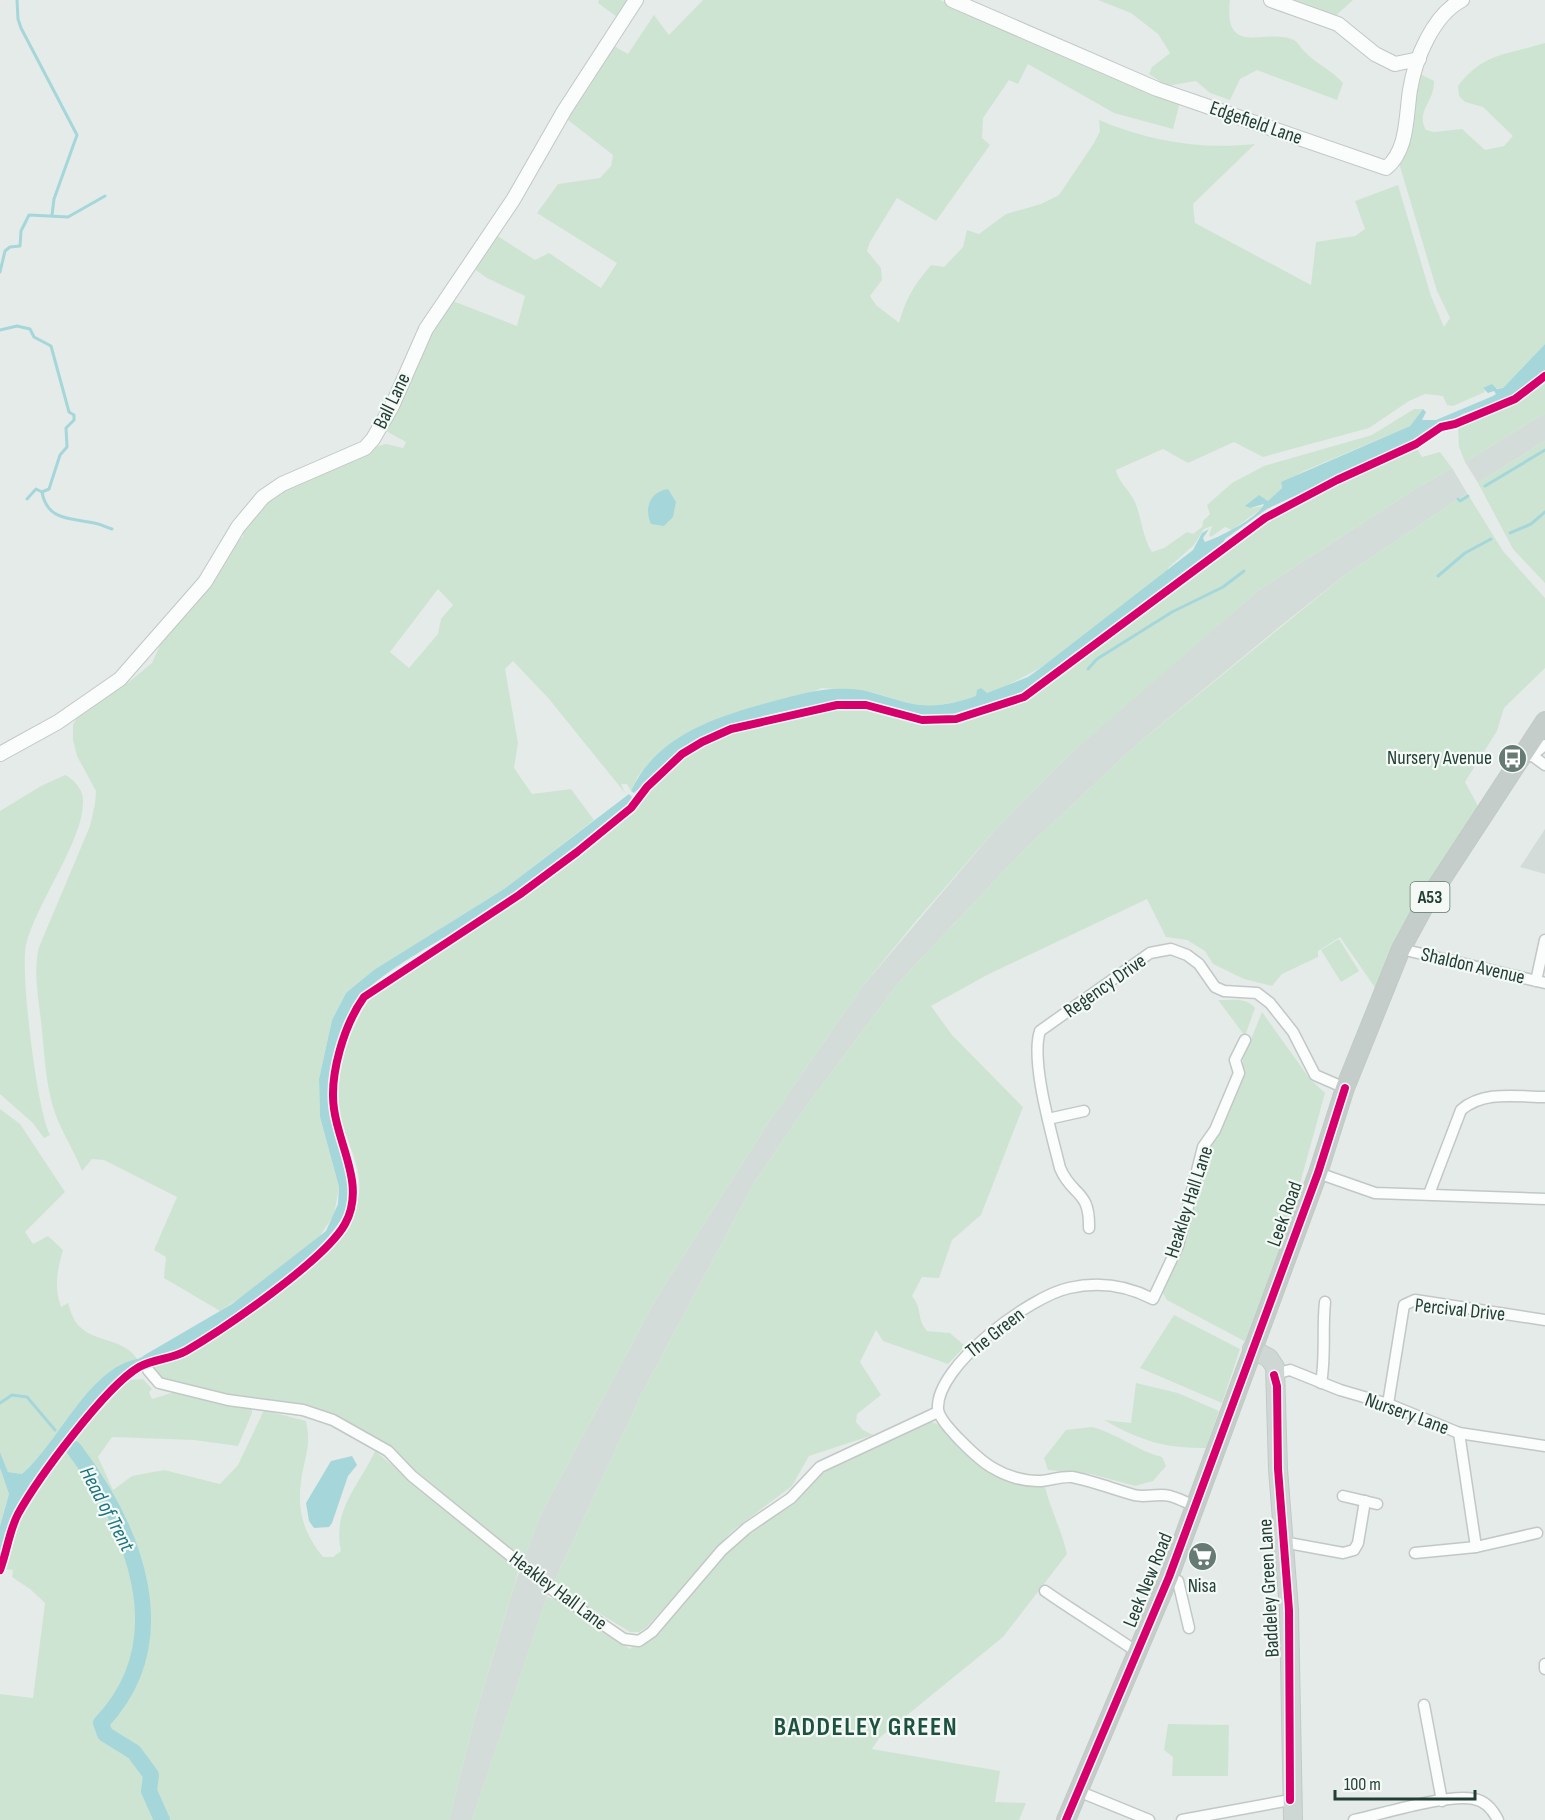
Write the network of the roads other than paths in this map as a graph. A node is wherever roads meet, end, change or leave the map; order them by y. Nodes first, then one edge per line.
1 (636, 0) edge
2 (952, 0) edge
3 (1271, 0) edge
4 (1462, 0) edge
5 (1419, 59) junction
6 (1545, 721) edge
7 (1545, 746) edge
8 (1529, 753) junction
9 (0, 754) edge
10 (1545, 765) edge
11 (1545, 940) edge
12 (1401, 949) junction
13 (1540, 982) edge
14 (1245, 1040) dead end
15 (1345, 1088) junction
16 (1545, 1097) edge
17 (1084, 1111) dead end
18 (1048, 1119) junction
19 (1318, 1173) junction
20 (1430, 1194) junction
21 (1545, 1199) edge
22 (1089, 1228) dead end
23 (1153, 1299) joint
24 (1325, 1302) dead end
25 (1545, 1320) edge
26 (1252, 1349) junction
27 (148, 1370) dead end
28 (1245, 1371) junction
29 (1275, 1377) junction
30 (1321, 1383) junction
31 (1388, 1404) junction
32 (938, 1412) junction
33 (1459, 1433) junction
34 (1545, 1446) edge
35 (1343, 1496) dead end
36 (1365, 1501) junction
37 (1377, 1504) dead end
38 (1195, 1506) junction
39 (1537, 1533) dead end
40 (1283, 1542) junction
41 (1476, 1547) junction
42 (1415, 1553) dead end
43 (1169, 1577) junction
44 (1052, 1592) dead end
45 (1189, 1628) dead end
46 (1137, 1652) junction
47 (1545, 1664) edge
48 (1545, 1669) edge
49 (1424, 1706) dead end
50 (1078, 1791) junction
51 (1290, 1800) junction
52 (1442, 1801) junction
53 (1066, 1820) edge
54 (1149, 1820) edge
55 (1182, 1820) edge
56 (1293, 1820) edge
57 (1354, 1820) edge
58 (1498, 1820) edge

1 - 9 street, Ball Lane
2 - 5 street, Edgefield Lane
3 - 5 street
4 - 5 street, Edgefield Lane
6 - 8 highway, Leek Road / A53
7 - 8 street
8 - 10 street
8 - 12 highway, Leek Road / A53
11 - 13 street
12 - 13 street, Shaldon Avenue
12 - 15 highway, Leek Road / A53
14 - 23 street, Heakley Hall Lane
15 - 18 street, Regency Drive
15 - 19 highway, Leek Road / A53
16 - 20 street
17 - 18 street
18 - 22 street, Regency Drive
19 - 20 street
19 - 26 highway, Leek Road / A53
20 - 21 street
23 - 32 street, The Green
24 - 30 street
25 - 31 street, Percival Drive
26 - 28 highway, Leek New Road / A53
26 - 29 main road
27 - 32 street, Heakley Hall Lane
28 - 29 main road
28 - 38 highway, Leek New Road / A53
29 - 30 street, Nursery Lane
29 - 40 main road, Baddeley Green Lane
30 - 31 street, Nursery Lane
31 - 33 street, Nursery Lane
32 - 38 street
33 - 34 street, Nursery Lane
33 - 41 street
35 - 36 street
36 - 37 street
36 - 40 street
38 - 43 highway, Leek New Road / A53
39 - 41 street
40 - 51 main road, Baddeley Green Lane
41 - 42 street
43 - 45 street
43 - 46 highway, Leek New Road / A53
44 - 46 street
46 - 50 highway, Leek New Road / A53
47 - 48 street
49 - 52 street
50 - 53 highway, Leek New Road / A53
50 - 54 street
51 - 55 street
51 - 56 main road, Baddeley Green Lane
52 - 57 street
52 - 58 street

